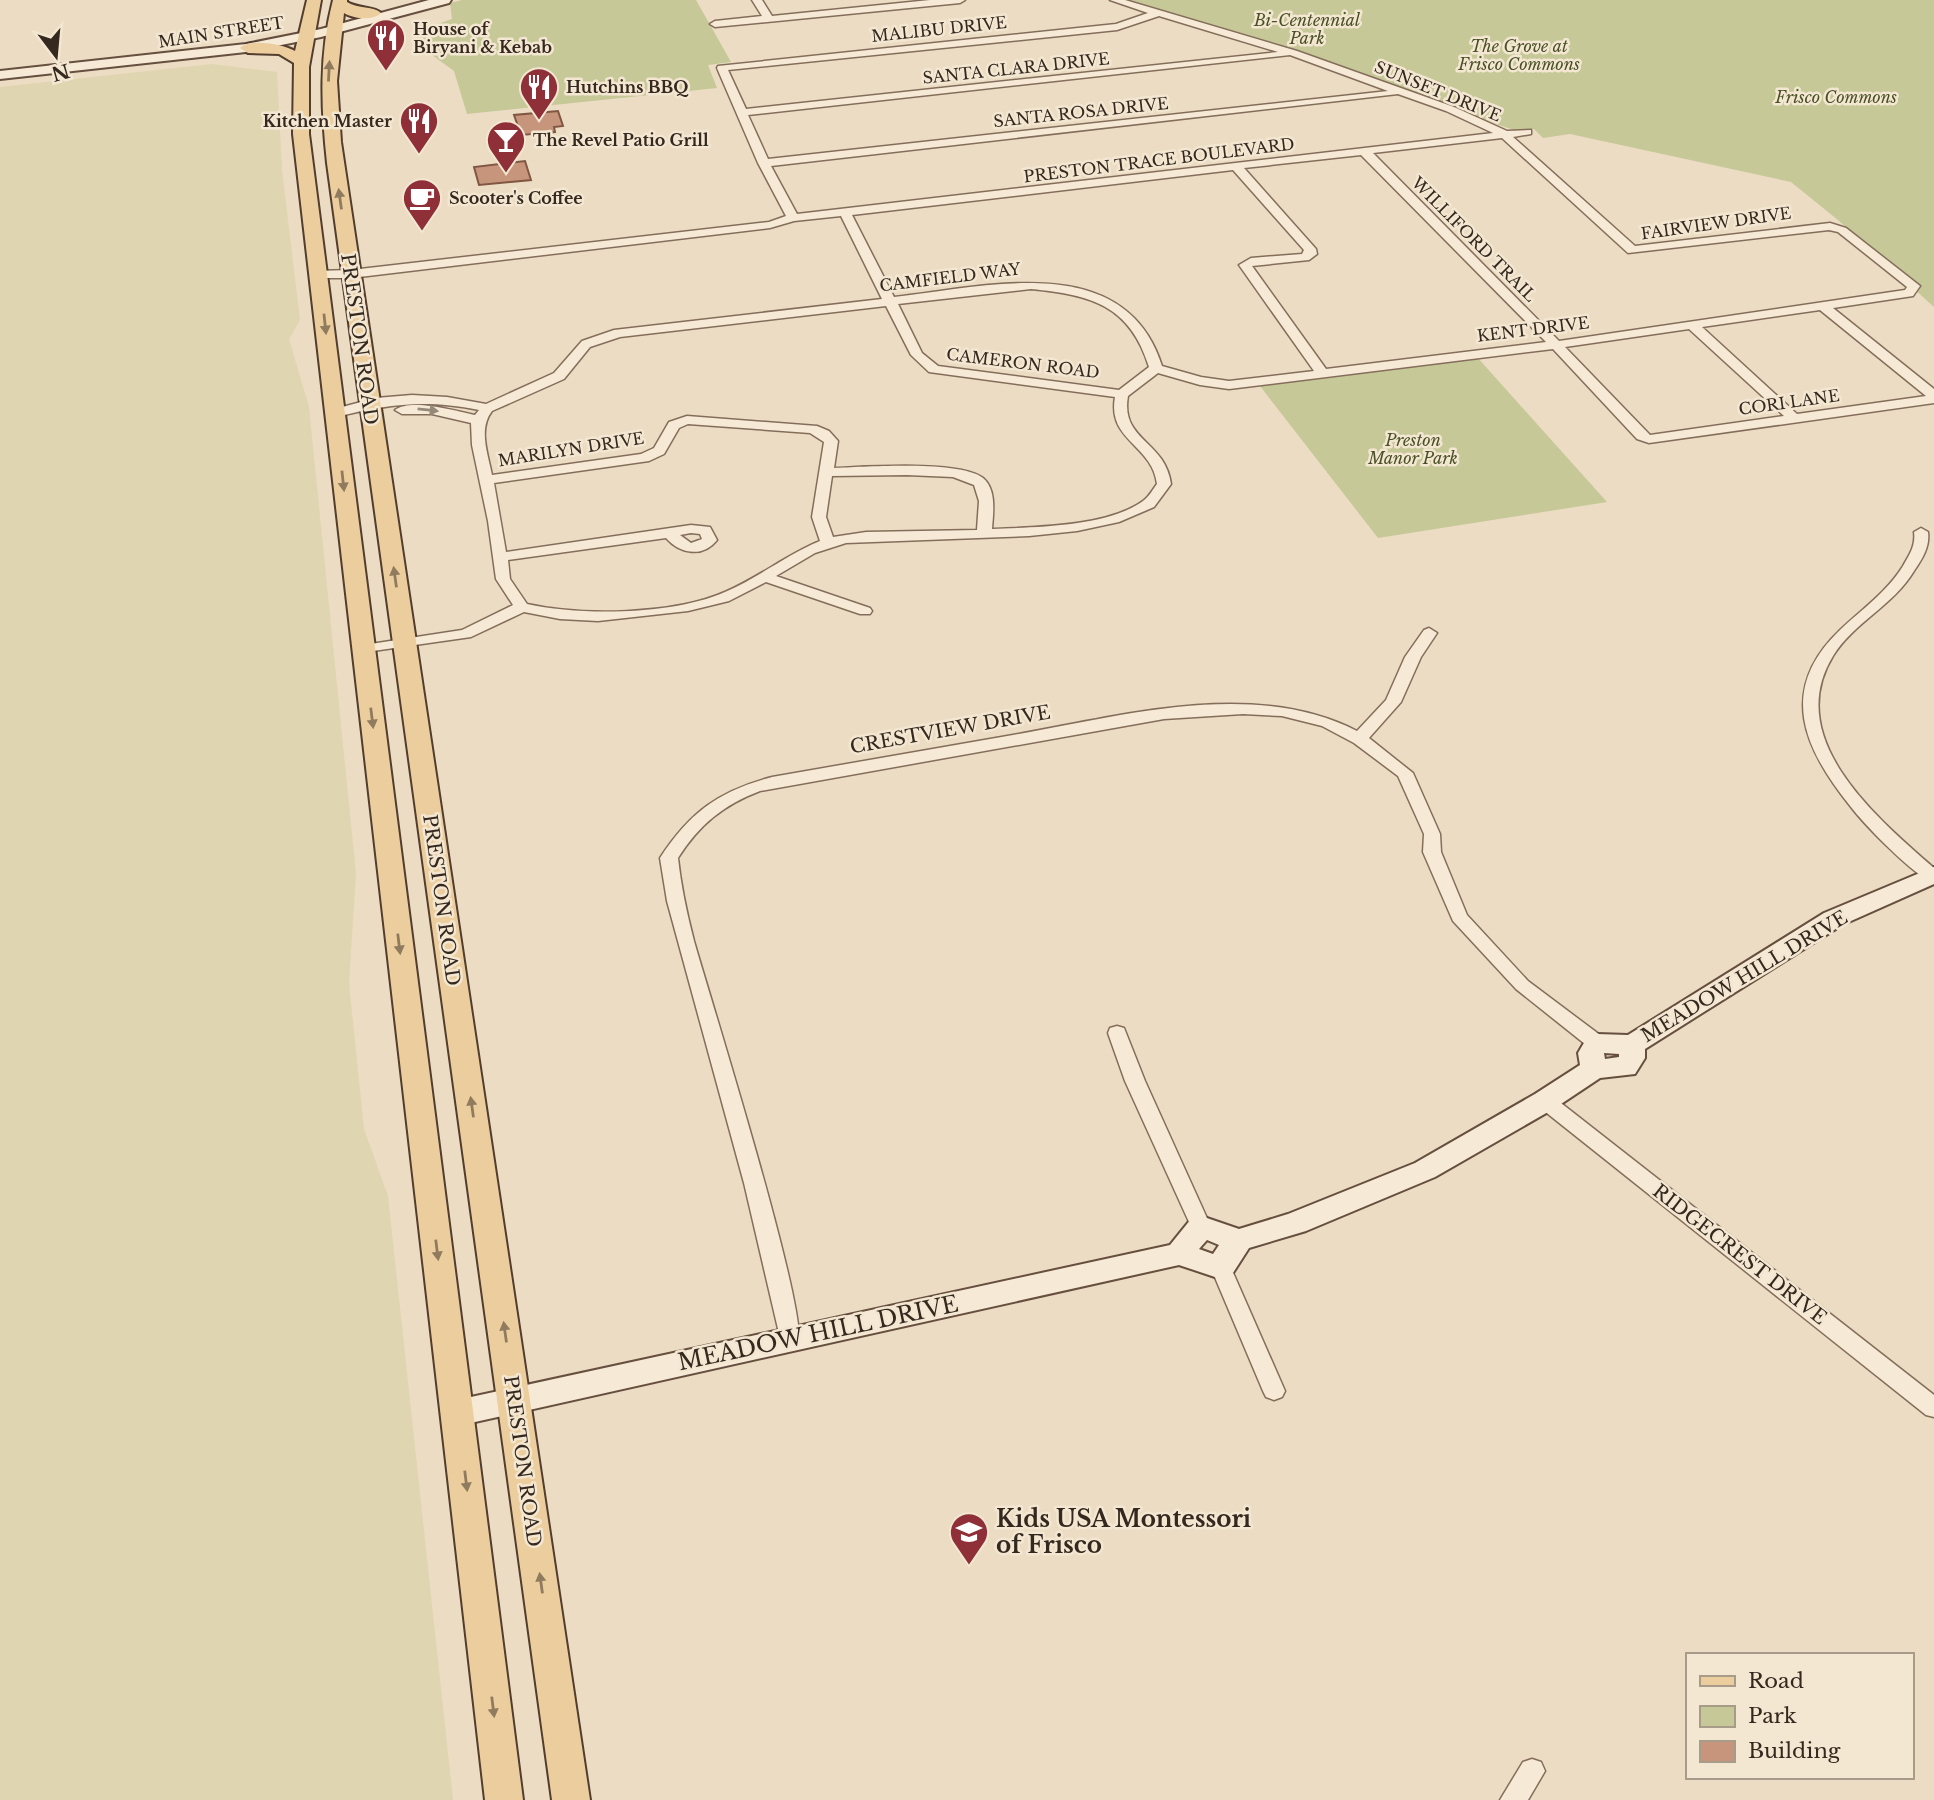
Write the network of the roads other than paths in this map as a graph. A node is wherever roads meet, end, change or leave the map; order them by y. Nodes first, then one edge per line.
1 (314, 0) edge
2 (423, 0) edge
3 (444, 0) edge
4 (757, 0) edge
5 (825, 0) edge
6 (960, 0) edge
7 (1115, 0) edge
8 (339, 2) edge
9 (891, 3) edge
10 (833, 12) junction
11 (374, 13) junction
12 (1158, 13) junction
13 (769, 19) junction
14 (715, 24) dead end
15 (333, 27) junction
16 (306, 32) junction
17 (248, 48) junction
18 (1293, 53) junction
19 (301, 61) junction
20 (0, 65) edge
21 (0, 75) edge
22 (1401, 92) junction
23 (742, 113) junction
24 (1528, 132) dead end
25 (1504, 134) junction
26 (1364, 151) junction
27 (334, 163) junction
28 (764, 163) junction
29 (305, 166) junction
30 (1237, 167) junction
31 (845, 212) junction
32 (793, 218) junction
33 (1632, 250) joint
34 (350, 270) junction
35 (319, 274) junction
36 (1913, 289) joint
37 (891, 302) junction
38 (1823, 306) junction
39 (1692, 325) junction
40 (1556, 345) junction
41 (1156, 368) junction
42 (1323, 374) junction
43 (1122, 394) junction
44 (1934, 397) edge
45 (370, 408) junction
46 (487, 408) junction
47 (336, 413) junction
48 (1795, 419) junction
49 (478, 420) junction
50 (1649, 439) joint
51 (825, 472) junction
52 (486, 480) junction
53 (1921, 532) dead end
54 (670, 533) dead end
55 (984, 534) junction
56 (827, 542) junction
57 (501, 557) junction
58 (765, 577) junction
59 (522, 607) junction
60 (865, 611) dead end
61 (1429, 633) dead end
62 (404, 644) junction
63 (364, 650) junction
64 (1360, 739) junction
65 (1933, 876) edge
66 (1117, 1033) dead end
67 (1595, 1056) junction
68 (1545, 1101) junction
69 (1201, 1227) junction
70 (1239, 1240) junction
71 (1179, 1254) junction
72 (1221, 1268) junction
73 (790, 1340) junction
74 (1274, 1391) dead end
75 (514, 1400) junction
76 (1934, 1408) edge
77 (457, 1413) junction
78 (1532, 1771) dead end
79 (504, 1800) edge
80 (571, 1800) edge
81 (1513, 1800) edge

1 - 16 main road, PRESTON ROAD
2 - 11 street, MAIN STREET
3 - 15 street, MAIN STREET
4 - 13 street
5 - 10 street
6 - 9 street
7 - 12 street, SUNSET DRIVE
8 - 11 main road
8 - 15 main road, PRESTON ROAD
9 - 10 street
10 - 13 street
11 - 15 street, MAIN STREET
12 - 18 street, SUNSET DRIVE
12 - 23 street, MALIBU DRIVE
13 - 14 street
15 - 16 street, MAIN STREET
27 -> 15 main road, PRESTON ROAD
16 - 17 street, MAIN STREET
16 - 19 main road, PRESTON ROAD
16 - 20 street, MAIN STREET
17 - 19 main road
17 - 21 street, MAIN STREET
18 - 22 street, SUNSET DRIVE
18 - 23 street, SANTA CLARA DRIVE
19 - 29 main road, PRESTON ROAD
22 - 25 street, SUNSET DRIVE
22 - 28 street, SANTA ROSA DRIVE
23 - 28 street
24 - 25 street, PRESTON TRACE BOULEVARD
25 - 26 street, PRESTON TRACE BOULEVARD
25 - 33 street, SUNSET DRIVE
26 - 30 street, PRESTON TRACE BOULEVARD
26 - 40 street, WILLIFORD TRAIL
27 - 29 main road
34 -> 27 main road, PRESTON ROAD
28 - 32 street
29 - 35 main road, PRESTON ROAD
30 - 31 street, PRESTON TRACE BOULEVARD
30 - 42 street
31 - 32 street, PRESTON TRACE BOULEVARD
31 - 37 street, CAMERON ROAD
32 - 34 street, PRESTON TRACE BOULEVARD
33 - 36 street, FAIRVIEW DRIVE
34 - 35 street, PRESTON TRACE BOULEVARD
34 - 45 main road, PRESTON ROAD
35 -> 47 main road, PRESTON ROAD
36 - 38 street, KENT DRIVE
37 - 41 street, CAMFIELD WAY
37 - 43 street, CAMERON ROAD
37 - 46 street, CAMFIELD WAY
38 - 39 street, KENT DRIVE
38 - 44 street
39 - 40 street, KENT DRIVE
39 - 48 street
40 - 42 street, KENT DRIVE
40 - 50 street, WILLIFORD TRAIL
41 - 42 street, KENT DRIVE
41 - 43 street
43 - 55 street
44 - 48 street, CORI LANE
45 - 46 street
45 - 47 street
45 -> 49 street
62 -> 45 main road, PRESTON ROAD
46 - 49 street, CAMFIELD WAY
47 -> 63 main road, PRESTON ROAD
48 - 50 street, CORI LANE
49 - 52 street
51 - 52 street, MARILYN DRIVE
51 - 55 street
51 - 56 street, MARILYN DRIVE
52 - 57 street
53 - 65 street
54 - 57 street
55 - 56 street
56 - 58 street
57 - 59 street
58 - 59 street
58 - 60 street
59 - 62 street
61 - 64 street
62 - 63 street
75 -> 62 main road, PRESTON ROAD
63 -> 77 main road, PRESTON ROAD
64 - 67 street, CRESTVIEW DRIVE
64 - 73 street, CRESTVIEW DRIVE
65 - 67 street, MEADOW HILL DRIVE
66 - 69 street
67 - 68 street, MEADOW HILL DRIVE
68 - 70 street, MEADOW HILL DRIVE
68 - 76 street, RIDGECREST DRIVE
69 - 70 street
69 - 71 street
70 - 72 street
71 - 72 street
71 - 73 street, MEADOW HILL DRIVE
72 - 74 street
73 - 75 street, MEADOW HILL DRIVE
75 - 77 street, MEADOW HILL DRIVE
80 -> 75 main road, PRESTON ROAD
77 -> 79 main road, PRESTON ROAD
78 - 81 street

